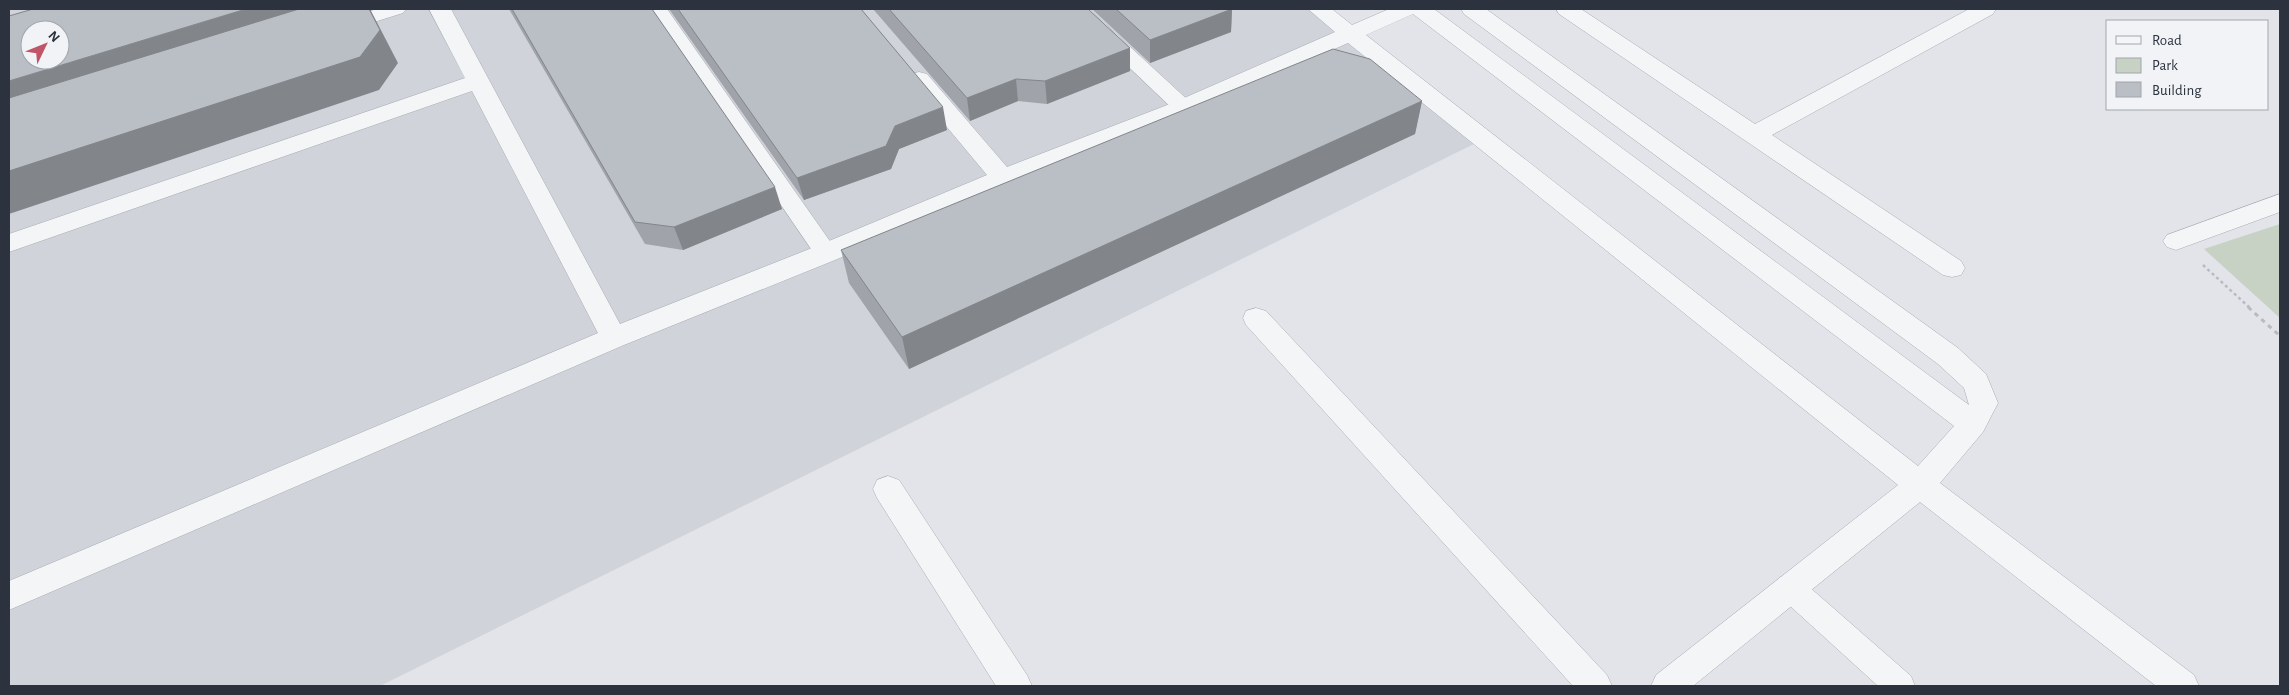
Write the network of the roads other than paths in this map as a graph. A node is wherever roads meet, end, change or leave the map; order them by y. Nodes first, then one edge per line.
1 (396, 9) edge
2 (440, 9) edge
3 (657, 9) edge
4 (1078, 9) edge
5 (1319, 9) edge
6 (1406, 9) edge
7 (1421, 9) edge
8 (1472, 9) edge
9 (1567, 9) edge
10 (1985, 9) edge
11 (321, 33) edge
12 (1350, 33) junction
13 (903, 60) edge
14 (478, 81) junction
15 (1183, 107) junction
16 (1754, 135) junction
17 (1003, 178) junction
18 (2280, 203) edge
19 (2176, 241) road end
20 (9, 243) edge
21 (826, 253) junction
22 (1952, 268) dead end
23 (1256, 318) dead end
24 (614, 338) junction
25 (1973, 424) junction
26 (1920, 485) junction
27 (888, 489) dead end
28 (1789, 588) junction
29 (9, 596) edge
30 (1015, 686) edge
31 (1595, 686) edge
32 (1668, 686) edge
33 (1900, 686) edge
34 (2182, 686) edge

1 - 11 lane
2 - 14 street
3 - 21 lane
4 - 15 lane
5 - 12 street
6 - 12 street
7 - 25 street
8 - 25 street
9 - 16 street
10 - 16 street
12 - 15 street
12 - 26 street
13 - 17 street
14 - 20 street
14 - 24 street
15 - 17 street
16 - 22 street
17 - 21 street
18 - 19 street
21 - 24 street
23 - 31 street
24 - 29 street
25 - 26 street
26 - 28 street
26 - 34 street
27 - 30 street
28 - 32 street
28 - 33 lane

